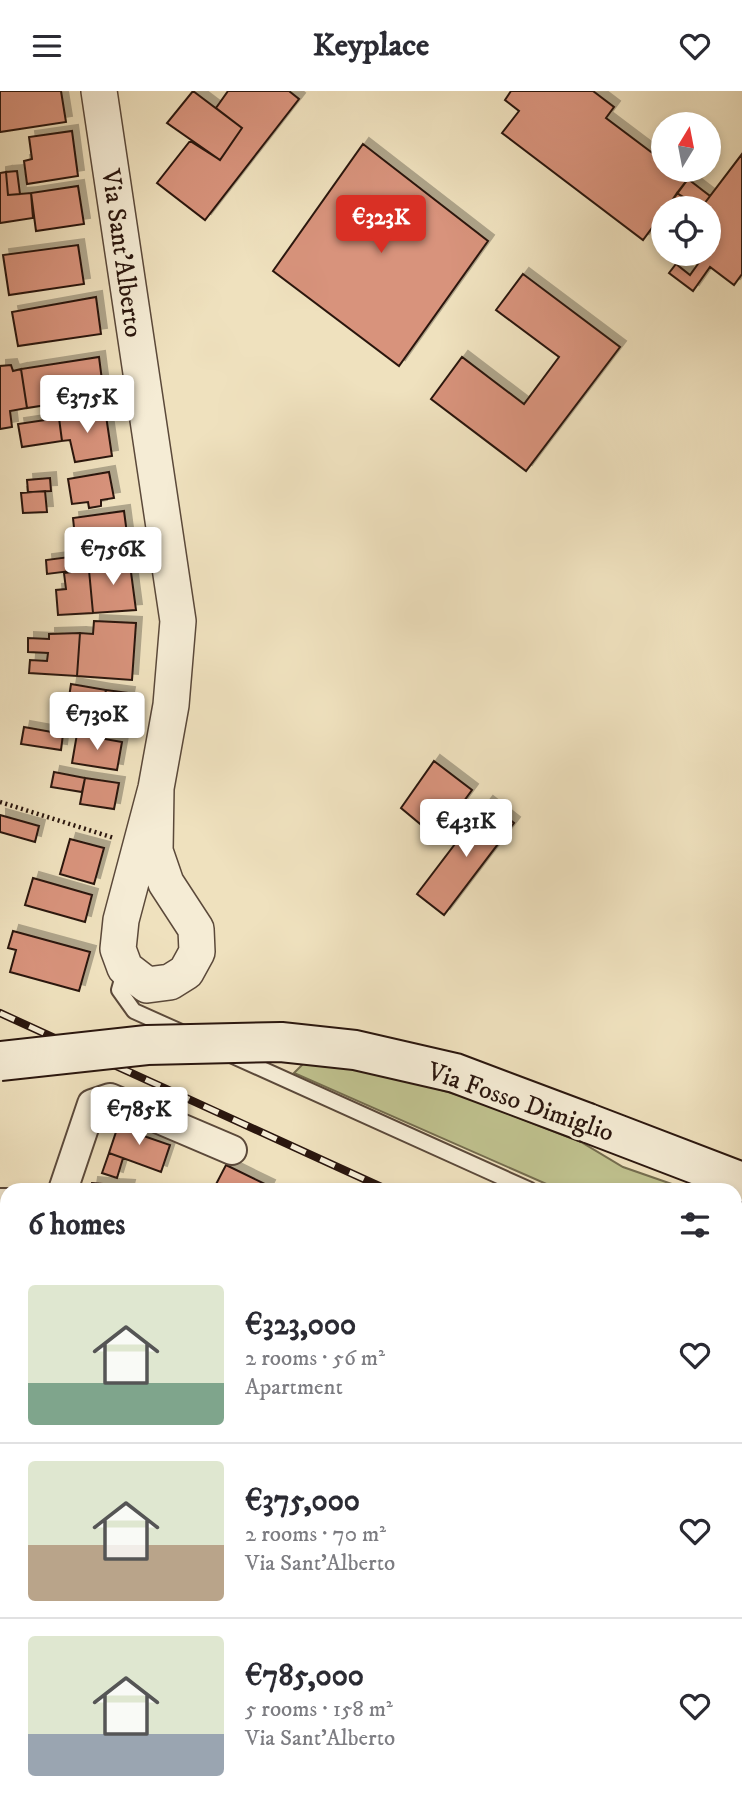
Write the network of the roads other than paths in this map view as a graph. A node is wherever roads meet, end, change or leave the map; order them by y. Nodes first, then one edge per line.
1 (99, 91) edge
2 (156, 788) junction
3 (132, 883) junction
4 (166, 883) junction
5 (125, 968) junction
6 (0, 1061) edge
7 (232, 1150) dead end
8 (742, 1182) edge
9 (65, 1183) edge
10 (515, 1183) edge

1 - 2 street, Via Sant'Alberto
2 - 3 street, Via Sant'Alberto
2 - 4 street, Via Sant'Alberto
3 - 4 street
3 - 5 street, Via Sant'Alberto
4 - 5 street, Via Sant'Alberto
5 - 10 lane
6 - 8 main road, Via Fosso Dimiglio, bridge
7 - 9 street

